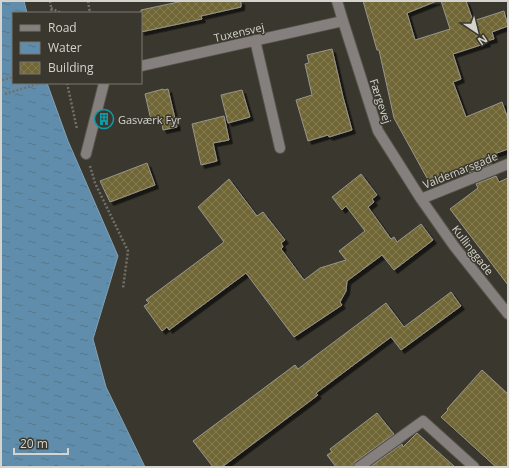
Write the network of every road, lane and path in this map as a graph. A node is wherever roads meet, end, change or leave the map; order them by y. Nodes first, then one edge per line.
1 (50, 1) edge
2 (88, 1) edge
3 (337, 1) edge
4 (51, 8) junction
5 (52, 12) edge
6 (59, 12) edge
7 (90, 12) edge
8 (342, 21) junction
9 (255, 40) junction
10 (142, 66) edge
11 (12, 77) edge
12 (2, 80) dead end
13 (37, 84) edge
14 (67, 84) edge
15 (104, 84) edge
16 (5, 94) dead end
17 (280, 148) dead end
18 (86, 154) junction
19 (508, 164) edge
20 (420, 199) junction
21 (123, 288) dead end
22 (508, 314) edge
23 (359, 467) edge
24 (474, 467) edge

1 - 4 path
2 - 7 path
3 - 8 street, Færgevej
4 - 5 path
4 - 6 path
8 - 9 street, Tuxensvej
8 - 20 street, Færgevej
9 - 10 street, Tuxensvej
9 - 17 street
11 - 12 path
13 - 16 path
14 - 18 path
15 - 18 street
18 - 21 path
19 - 20 street, Valdemarsgade
20 - 22 street, Kullinggade
23 - 24 street

